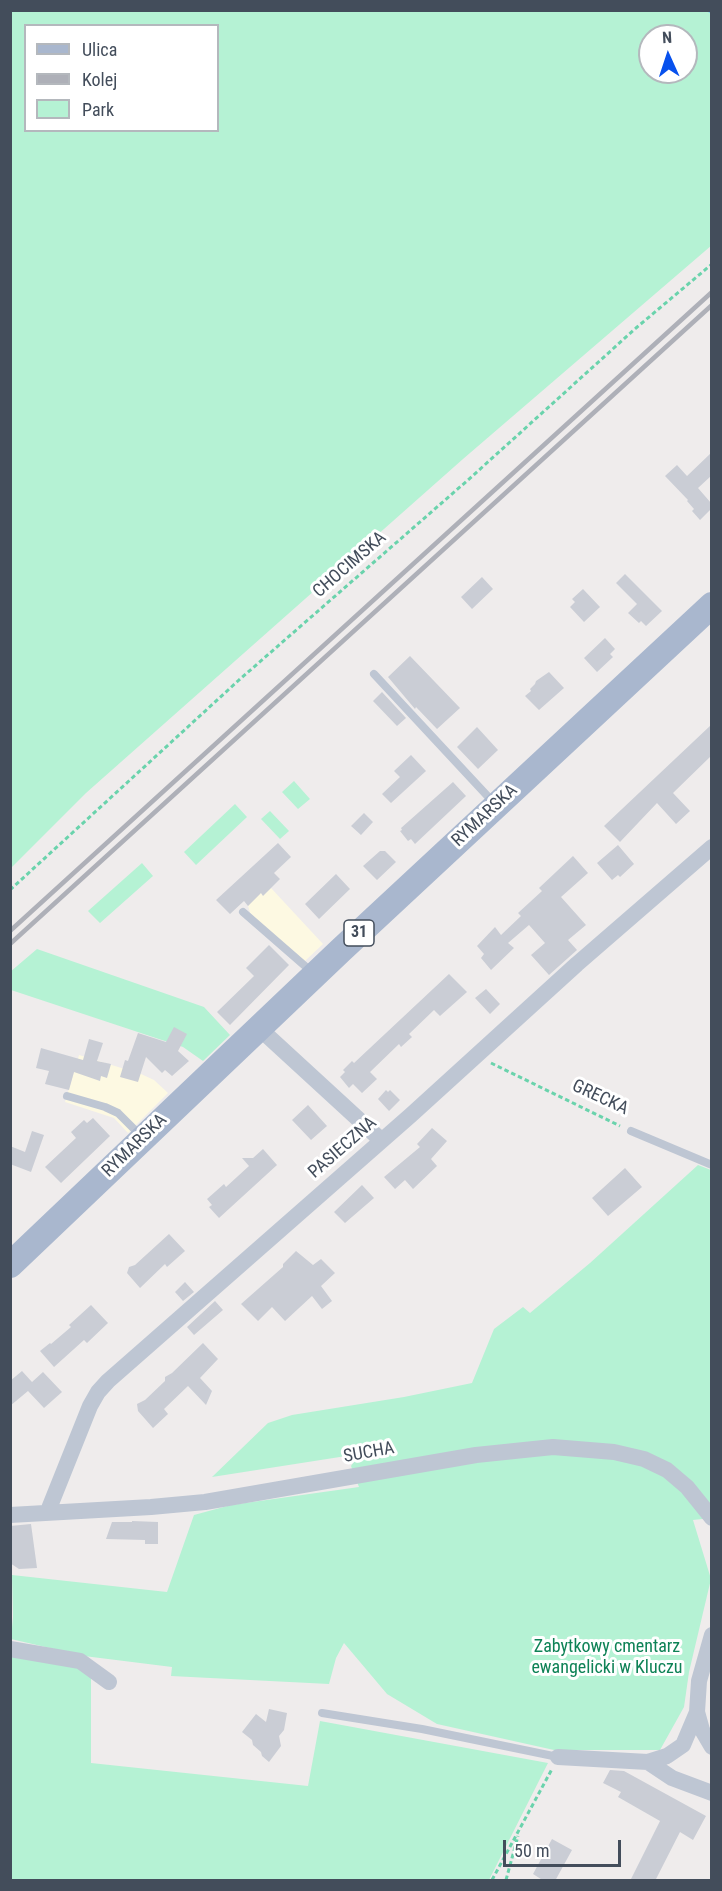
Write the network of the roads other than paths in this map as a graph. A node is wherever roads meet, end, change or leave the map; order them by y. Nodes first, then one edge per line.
1 (711, 604) edge
2 (374, 674) dead end
3 (496, 805) junction
4 (711, 847) edge
5 (243, 912) dead end
6 (315, 975) junction
7 (259, 1028) junction
8 (67, 1096) dead end
9 (631, 1131) road end
10 (144, 1138) junction
11 (381, 1140) junction
12 (711, 1165) edge
13 (10, 1265) edge
14 (48, 1511) junction
15 (10, 1515) edge
16 (711, 1518) edge
17 (711, 1635) edge
18 (10, 1649) edge
19 (109, 1682) dead end
20 (697, 1712) junction
21 (322, 1713) dead end
22 (711, 1747) edge
23 (558, 1757) joint
24 (648, 1762) junction
25 (711, 1793) edge

1 - 3 main road, RYMARSKA / 31
2 - 3 lane
3 - 6 main road, RYMARSKA / 31
4 - 11 street, PASIECZNA
5 - 6 lane
6 - 7 main road, RYMARSKA / 31
7 - 10 main road, RYMARSKA / 31
7 - 11 street
8 - 10 lane
9 - 12 lane, GRECKA
10 - 13 main road, RYMARSKA / 31
11 - 14 street, PASIECZNA
14 - 15 street, SUCHA
14 - 16 street, SUCHA
17 - 20 street
18 - 19 street
20 - 22 street
20 - 24 street
21 - 23 lane
23 - 24 street
24 - 25 street

